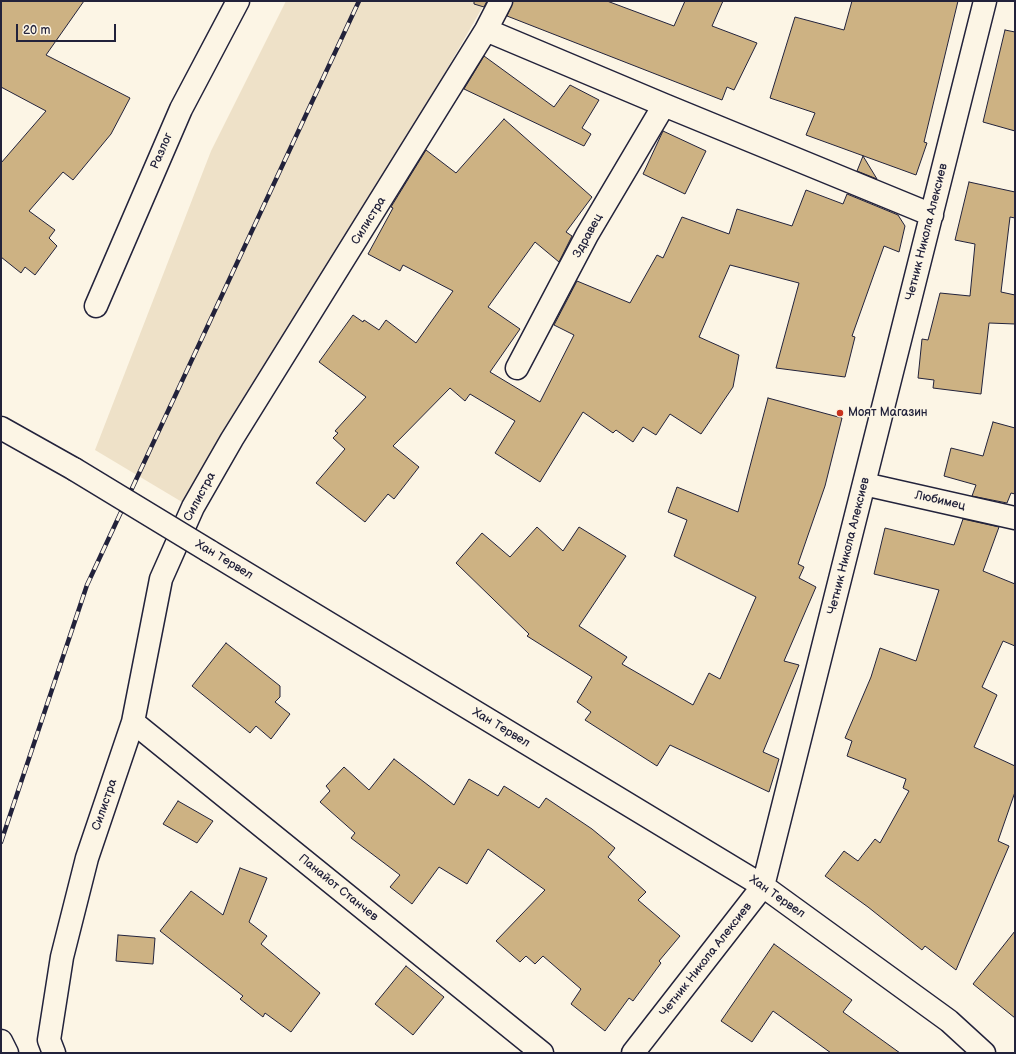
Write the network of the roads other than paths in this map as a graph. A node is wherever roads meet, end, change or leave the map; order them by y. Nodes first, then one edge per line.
1 (238, 1) edge
2 (501, 1) edge
3 (985, 1) edge
4 (486, 30) junction
5 (664, 105) junction
6 (932, 215) junction
7 (96, 306) dead end
8 (517, 368) dead end
9 (1, 428) edge
10 (864, 484) junction
11 (1015, 518) edge
12 (133, 722) junction
13 (763, 886) junction
14 (1, 1041) edge
15 (7, 1053) edge
16 (54, 1053) edge
17 (542, 1053) edge
18 (633, 1053) edge
19 (984, 1053) edge

1 - 7 street, Разлог
2 - 4 street, Силистра
3 - 6 street, Четник Никола Алексиев
4 - 5 street
4 - 12 street, Силистра
5 - 6 street
5 - 8 street, Здравец
6 - 10 street, Четник Никола Алексиев
9 - 13 street, Хан Тервел, bridge
10 - 11 street, Любимец
10 - 13 street, Четник Никола Алексиев
12 - 16 street, Силистра
12 - 17 street, Панайот Станчев
13 - 18 street, Четник Никола Алексиев
13 - 19 street, Хан Тервел
14 - 15 street

